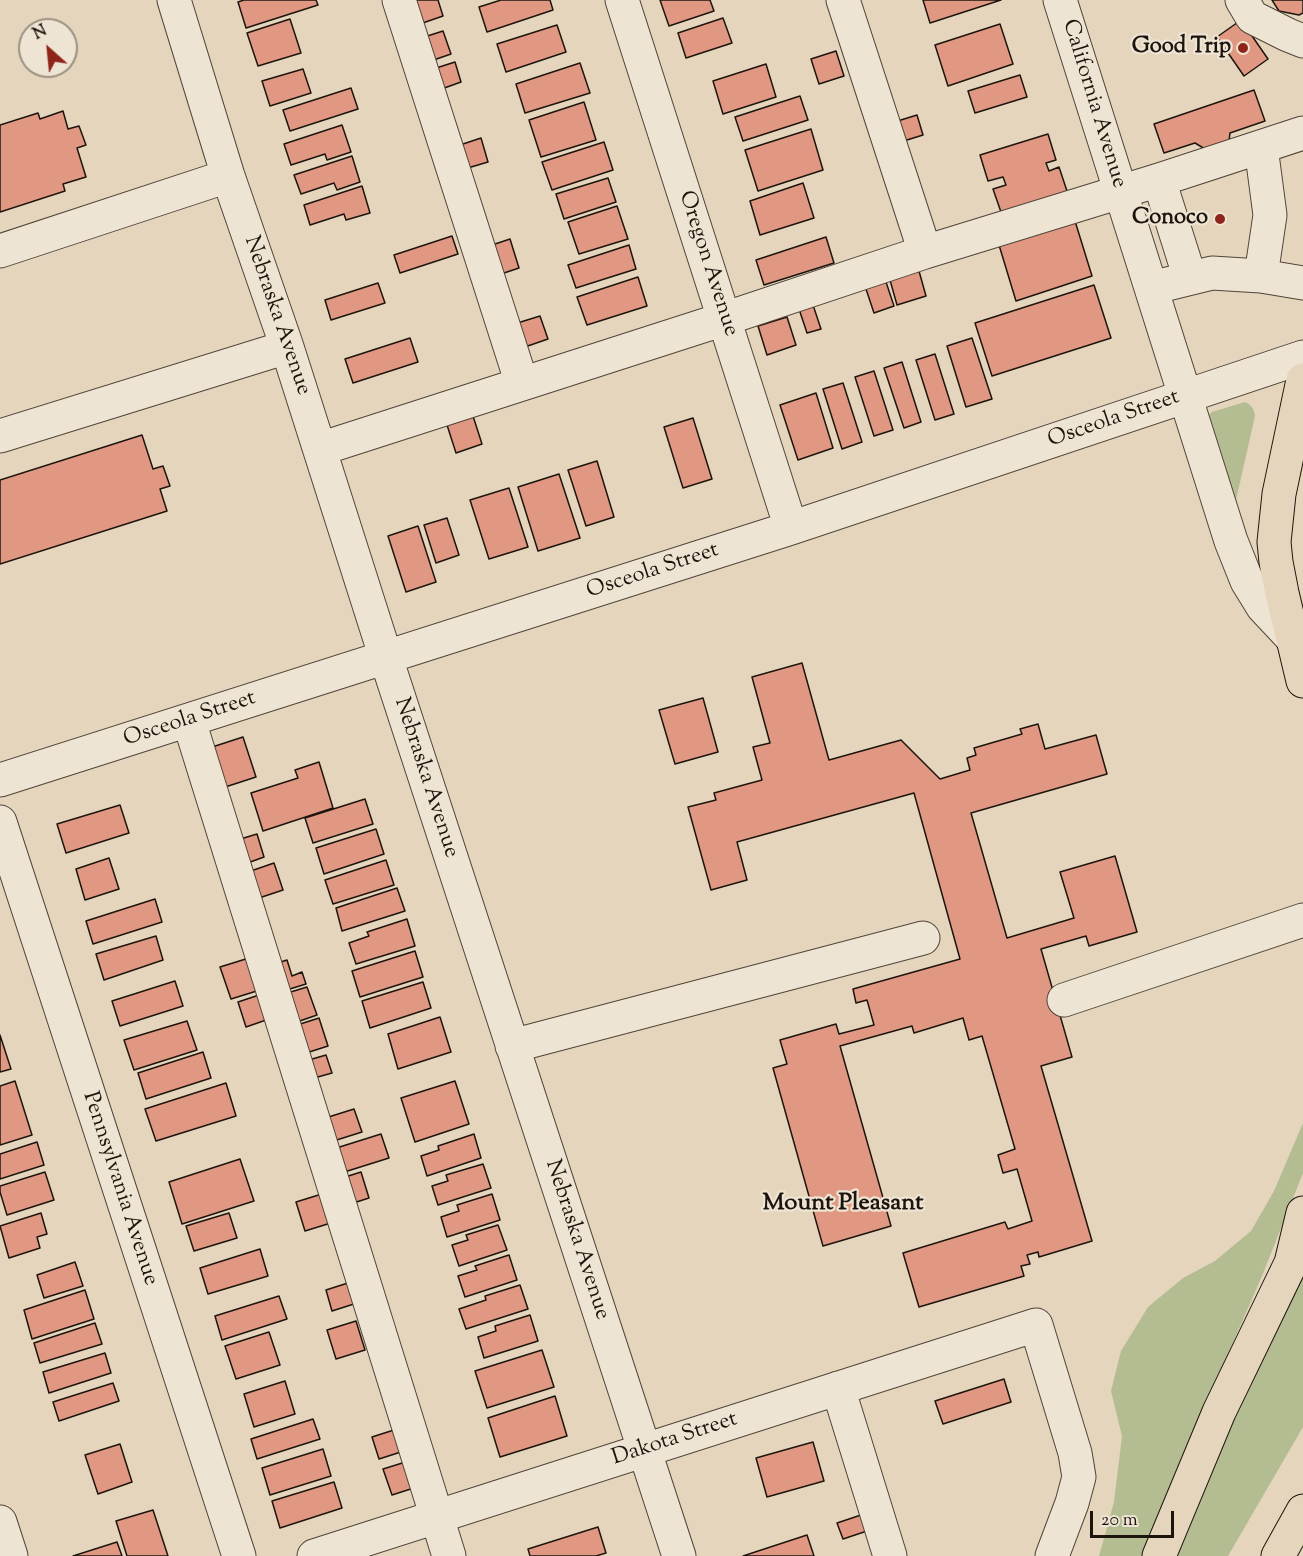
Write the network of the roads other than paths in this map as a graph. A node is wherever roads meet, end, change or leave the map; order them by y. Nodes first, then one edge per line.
1 (174, 0) edge
2 (399, 0) edge
3 (622, 0) edge
4 (843, 0) edge
5 (1060, 0) edge
6 (1242, 0) edge
7 (1303, 40) edge
8 (1303, 133) edge
9 (1261, 147) junction
10 (228, 176) junction
11 (1158, 180) junction
12 (1120, 192) junction
13 (0, 251) edge
14 (925, 252) junction
15 (1262, 276) junction
16 (1190, 278) junction
17 (1303, 283) edge
18 (1151, 288) junction
19 (724, 319) junction
20 (287, 347) junction
21 (1303, 357) edge
22 (1303, 380) edge
23 (522, 384) junction
24 (1185, 396) junction
25 (0, 436) edge
26 (320, 449) junction
27 (791, 528) junction
28 (1293, 639) junction
29 (386, 658) junction
30 (1303, 681) edge
31 (189, 721) junction
32 (0, 780) edge
33 (0, 822) edge
34 (1303, 920) edge
35 (923, 938) dead end
36 (1064, 1000) dead end
37 (512, 1046) junction
38 (1303, 1213) edge
39 (1297, 1253) edge
40 (838, 1388) junction
41 (645, 1450) junction
42 (1303, 1511) edge
43 (437, 1517) junction
44 (0, 1522) edge
45 (11, 1556) edge
46 (239, 1556) edge
47 (314, 1556) edge
48 (449, 1556) edge
49 (679, 1556) edge
50 (890, 1556) edge
51 (1052, 1556) edge
52 (1159, 1556) edge
53 (1278, 1556) edge

1 - 10 street, Nebraska Avenue
2 - 23 street
3 - 19 street, Oregon Avenue
4 - 14 street
5 - 12 street, California Avenue
6 - 7 street
8 - 9 street
9 - 11 street
9 - 15 street
10 - 13 street
10 - 20 street, Nebraska Avenue
11 - 12 street
11 - 16 street
12 - 14 street
12 - 18 street, California Avenue
14 - 19 street
15 - 16 street
15 - 17 street
16 - 18 street
18 - 24 street, California Avenue
19 - 23 street
19 - 27 street, Oregon Avenue
20 - 25 street
20 - 26 street, Nebraska Avenue
21 - 24 street, Osceola Street
22 - 28 main road
23 - 26 street
24 - 27 street, Osceola Street
24 - 28 street, California Avenue
26 - 29 street, Nebraska Avenue
27 - 29 street, Osceola Street
28 - 30 main road
29 - 31 street, Osceola Street
29 - 37 street, Nebraska Avenue
31 - 32 street, Osceola Street
31 - 43 street
33 - 46 street, Pennsylvania Avenue
34 - 36 street
35 - 37 street
37 - 41 street, Nebraska Avenue
38 - 39 main road
39 - 52 main road
40 - 41 street, Dakota Street
40 - 50 street
40 - 51 street, Dakota Street
41 - 43 street, Dakota Street
41 - 49 street, Nebraska Avenue
42 - 53 main road
43 - 47 street, Dakota Street
43 - 48 street
44 - 45 street

